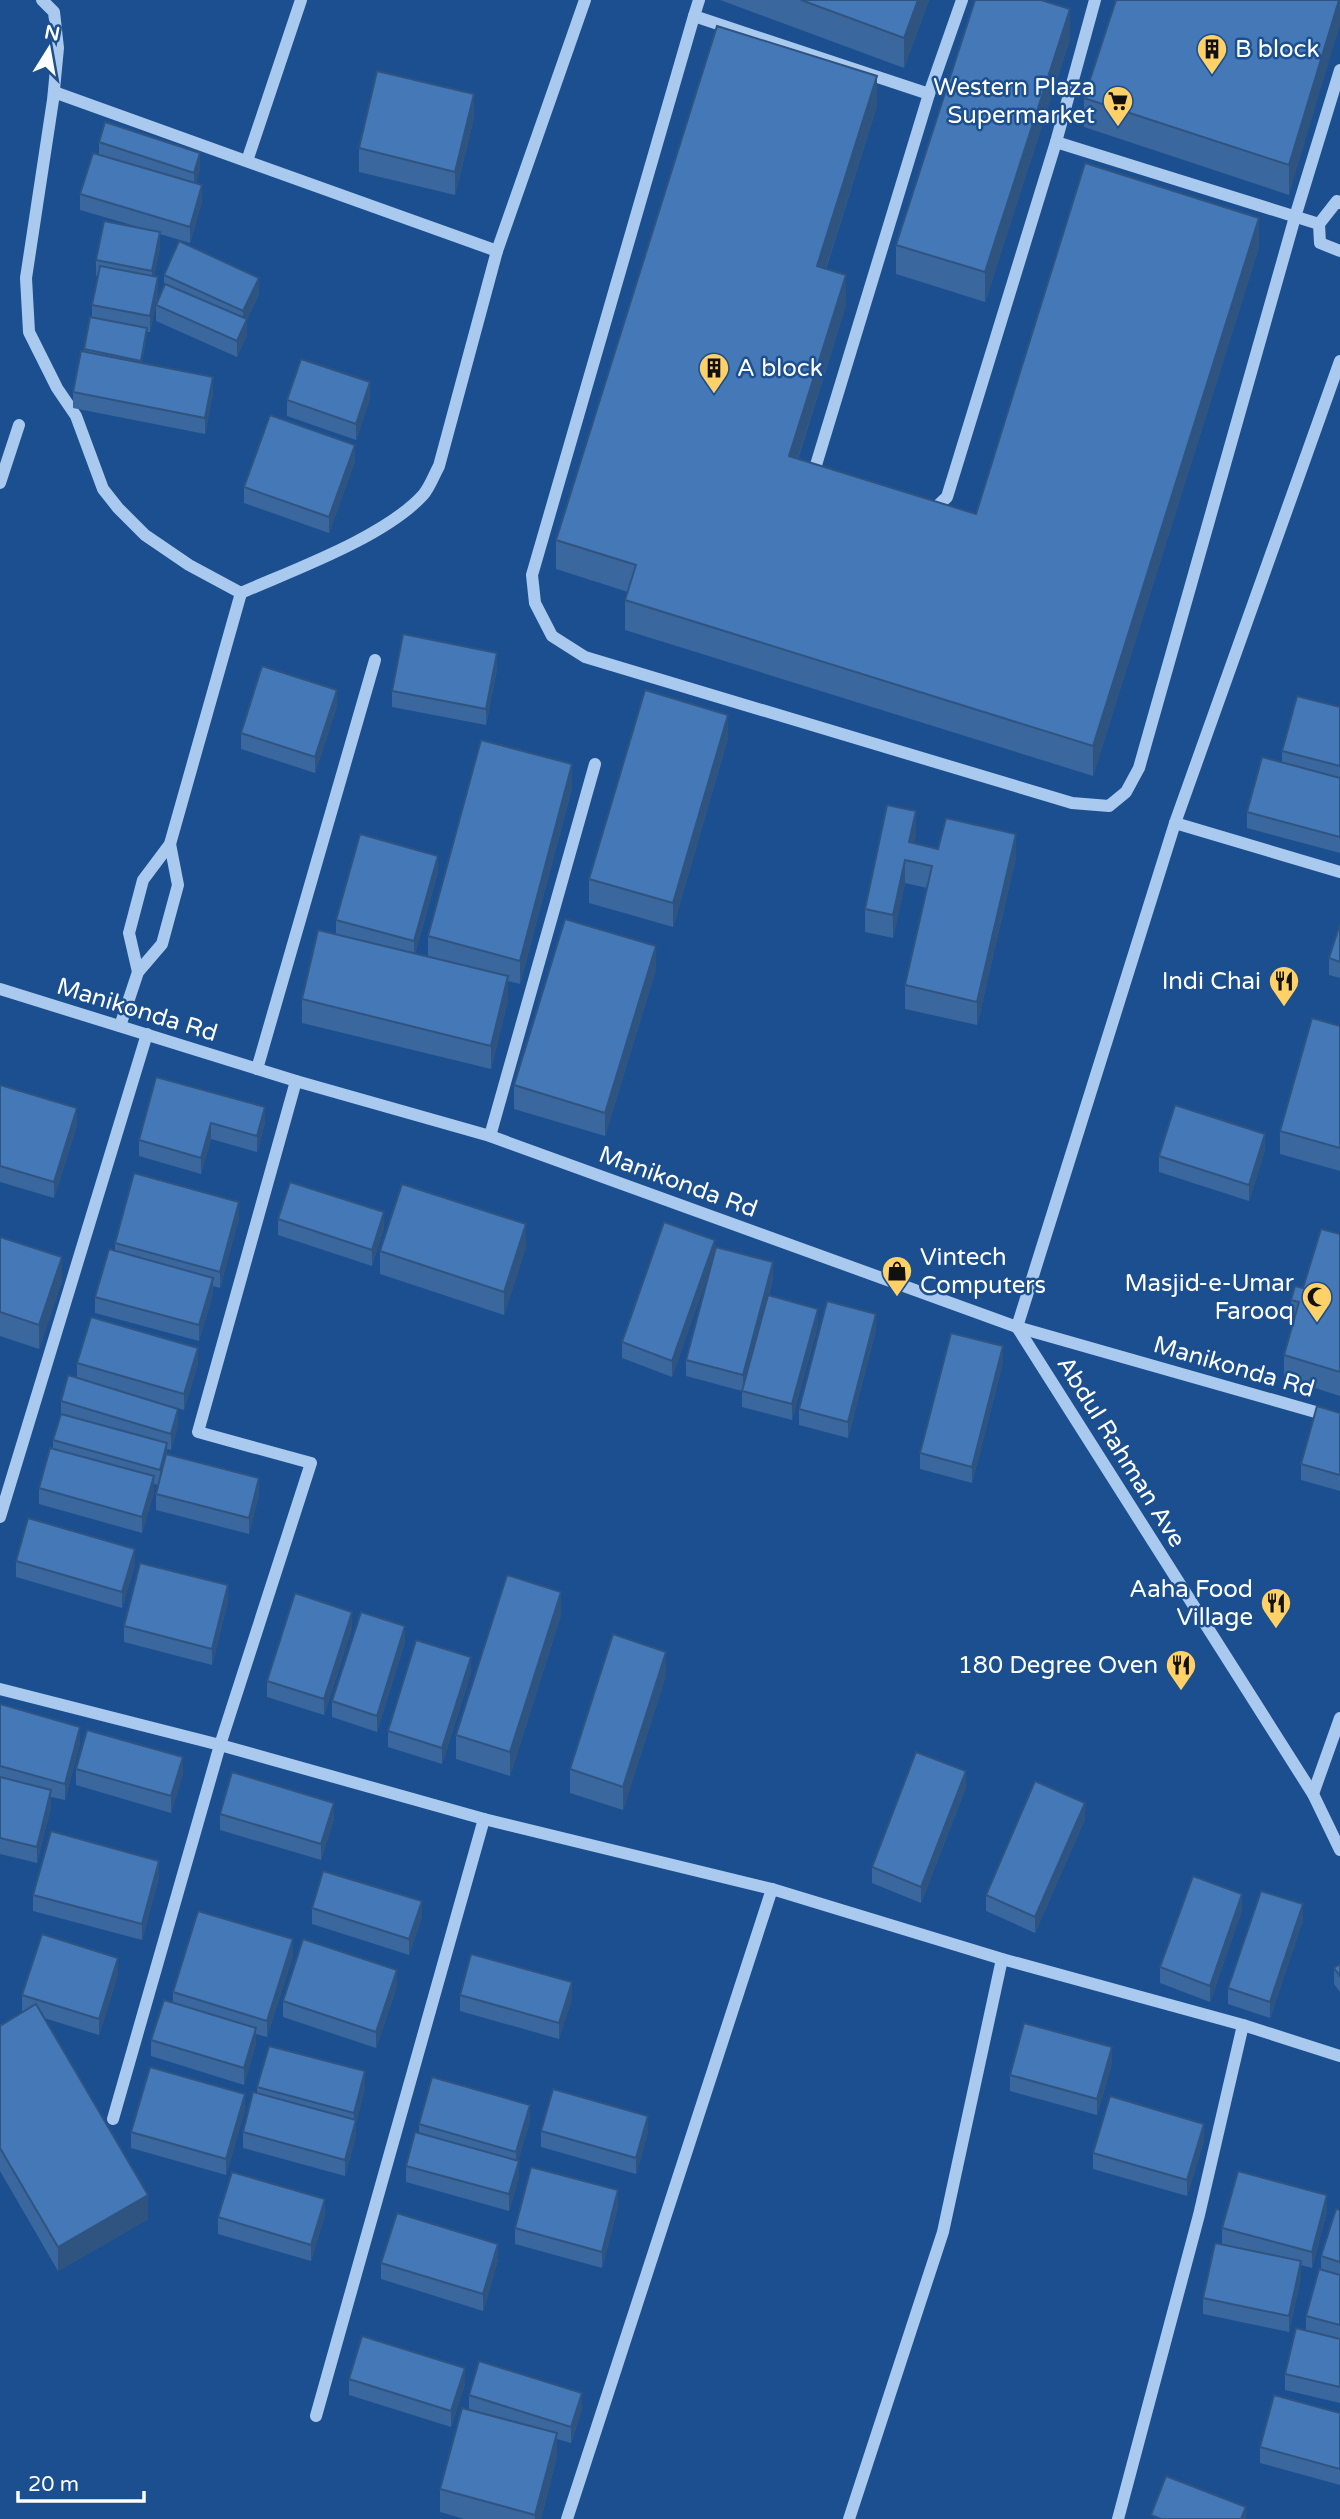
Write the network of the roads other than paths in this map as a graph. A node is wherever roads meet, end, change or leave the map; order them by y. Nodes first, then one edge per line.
1 (43, 0) edge
2 (301, 0) edge
3 (585, 0) edge
4 (699, 0) edge
5 (962, 0) edge
6 (1095, 0) edge
7 (694, 16) junction
8 (1340, 70) edge
9 (54, 92) junction
10 (929, 94) junction
11 (1056, 142) junction
12 (247, 161) junction
13 (1340, 203) edge
14 (1295, 217) junction
15 (1319, 224) junction
16 (497, 251) junction
17 (1340, 251) edge
18 (1340, 361) edge
19 (19, 425) dead end
20 (0, 482) edge
21 (835, 485) edge
22 (920, 509) edge
23 (241, 593) junction
24 (375, 660) dead end
25 (595, 764) dead end
26 (1175, 823) junction
27 (170, 844) junction
28 (1340, 872) edge
29 (138, 972) junction
30 (0, 989) edge
31 (120, 1026) junction
32 (147, 1034) junction
33 (257, 1069) junction
34 (296, 1081) junction
35 (489, 1136) junction
36 (1017, 1327) junction
37 (1340, 1419) edge
38 (0, 1517) edge
39 (0, 1689) edge
40 (1340, 1718) edge
41 (220, 1745) junction
42 (1313, 1794) junction
43 (484, 1819) junction
44 (1340, 1850) edge
45 (772, 1889) junction
46 (1002, 1959) junction
47 (1243, 2025) junction
48 (1340, 2056) edge
49 (113, 2119) dead end
50 (316, 2416) dead end
51 (567, 2519) edge
52 (849, 2519) edge
53 (1118, 2519) edge

1 - 9 street
2 - 12 street
3 - 16 street
4 - 7 street
5 - 10 street
6 - 11 street
7 - 10 street
7 - 14 street
8 - 14 street
9 - 12 street
9 - 23 street
10 - 21 street
11 - 14 street
11 - 22 street
12 - 16 street
13 - 15 street
14 - 15 street
15 - 17 street
16 - 23 street
18 - 26 street
19 - 20 street
23 - 27 street
24 - 33 street
25 - 35 street
26 - 28 street
26 - 36 street
27 - 29 street
27 - 29 street
29 - 31 street
30 - 31 street, Manikonda Rd
31 - 32 street, Manikonda Rd
32 - 33 street, Manikonda Rd
32 - 38 street
33 - 34 street, Manikonda Rd
34 - 35 street, Manikonda Rd
34 - 41 street
35 - 36 street, Manikonda Rd
36 - 37 street, Manikonda Rd
36 - 42 street, Abdul Rahman Ave
39 - 41 street
40 - 42 street
41 - 43 street
41 - 49 street
42 - 44 street, Abdul Rahman Ave
43 - 45 street
43 - 50 street
45 - 46 street
45 - 51 street
46 - 47 street
46 - 52 street
47 - 48 street
47 - 53 street

